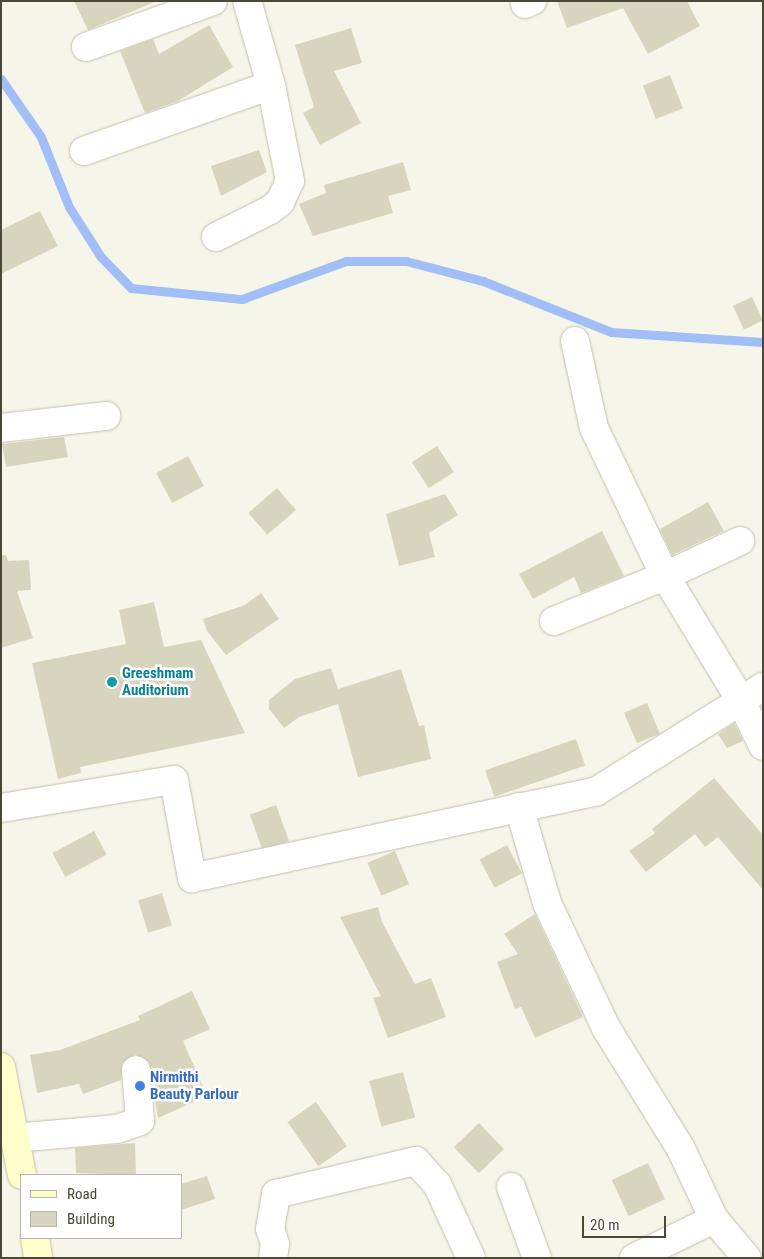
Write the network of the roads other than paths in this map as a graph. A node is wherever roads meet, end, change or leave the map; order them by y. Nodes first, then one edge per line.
1 (213, 1) edge
2 (247, 1) edge
3 (86, 46) dead end
4 (271, 85) junction
5 (84, 151) dead end
6 (216, 237) dead end
7 (575, 341) dead end
8 (106, 416) dead end
9 (1, 428) edge
10 (740, 541) dead end
11 (665, 576) junction
12 (554, 621) dead end
13 (751, 693) edge
14 (763, 746) edge
15 (519, 807) junction
16 (1, 808) edge
17 (1, 1067) edge
18 (136, 1070) dead end
19 (14, 1138) junction
20 (22, 1174) edge
21 (511, 1187) dead end
22 (714, 1219) junction
23 (35, 1239) edge
24 (38, 1258) edge
25 (273, 1258) edge
26 (471, 1258) edge
27 (537, 1258) edge
28 (634, 1258) edge
29 (747, 1258) edge

1 - 3 street
2 - 4 street
4 - 5 street
4 - 6 street
7 - 11 street
8 - 9 street
10 - 11 street
11 - 12 street
11 - 13 street
13 - 14 street
13 - 15 street
15 - 16 street
15 - 22 street
17 - 19 street
18 - 19 street
19 - 20 street
21 - 27 street
22 - 28 street
22 - 29 street
23 - 24 street
25 - 26 street

